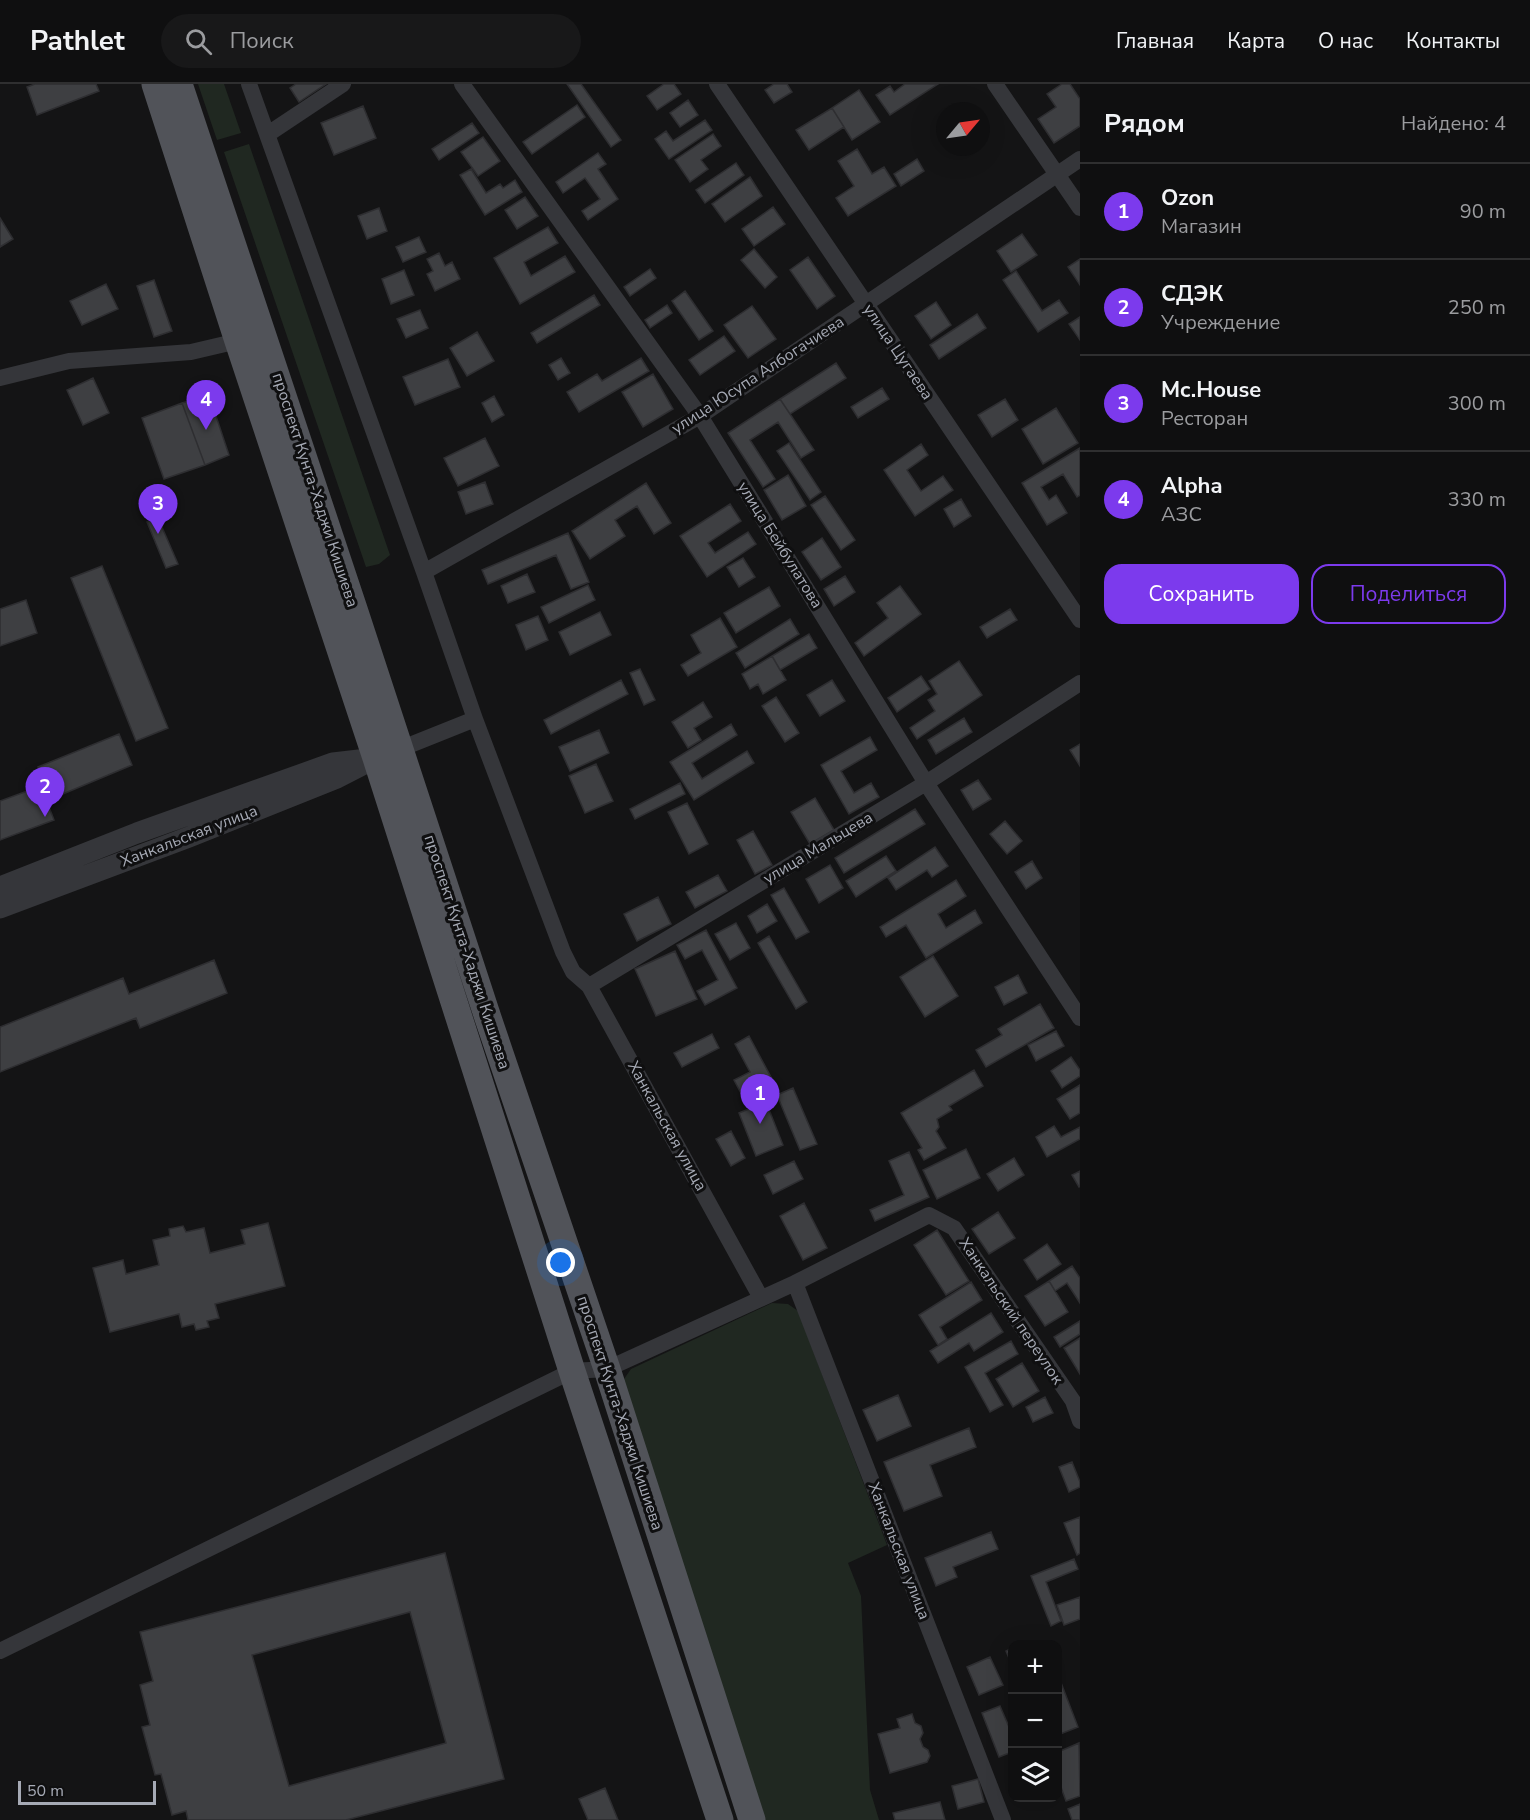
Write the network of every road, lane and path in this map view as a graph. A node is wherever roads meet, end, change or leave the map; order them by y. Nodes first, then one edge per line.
1 (155, 84) edge
2 (179, 84) edge
3 (249, 84) edge
4 (343, 84) edge
5 (462, 84) edge
6 (717, 84) edge
7 (995, 84) edge
8 (268, 134) junction
9 (1080, 159) edge
10 (1057, 175) junction
11 (1080, 208) edge
12 (867, 305) junction
13 (238, 341) junction
14 (0, 378) edge
15 (700, 416) junction
16 (292, 422) junction
17 (424, 572) junction
18 (1080, 620) edge
19 (1080, 683) edge
20 (474, 719) junction
21 (388, 753) junction
22 (926, 783) junction
23 (0, 887) edge
24 (0, 908) edge
25 (589, 986) junction
26 (1080, 1018) edge
27 (795, 1283) junction
28 (761, 1298) junction
29 (607, 1369) junction
30 (572, 1371) junction
31 (1080, 1420) edge
32 (0, 1651) edge
33 (720, 1820) edge
34 (752, 1820) edge
35 (1003, 1820) edge

1 - 13 main road, проспект Кунта-Хаджи Кишиева
2 - 16 main road, проспект Кунта-Хаджи Кишиева
3 - 8 street
4 - 8 street
5 - 15 street, улица Бейбулатова
6 - 12 street, улица Цугаева
7 - 10 street
8 - 17 street
9 - 10 street, улица Юсупа Албогачиева
10 - 11 street
10 - 12 street, улица Юсупа Албогачиева
12 - 15 street, улица Юсупа Албогачиева
12 - 18 street, улица Цугаева
13 - 14 street
13 - 16 street
13 - 21 main road, проспект Кунта-Хаджи Кишиева
15 - 17 street, улица Юсупа Албогачиева
15 - 22 street, улица Бейбулатова
16 - 21 main road, проспект Кунта-Хаджи Кишиева
17 - 20 street
19 - 22 street, улица Мальцева
20 - 21 street
20 - 25 street
21 - 23 street, Ханкальская улица
21 - 24 street, Ханкальская улица
21 - 29 main road, проспект Кунта-Хаджи Кишиева
21 - 30 main road, проспект Кунта-Хаджи Кишиева
22 - 25 street, улица Мальцева
22 - 26 street, улица Бейбулатова
25 - 28 street, Ханкальская улица
27 - 28 street
27 - 31 street, Ханкальский переулок
27 - 35 street, Ханкальская улица
28 - 29 street
29 - 30 street
29 - 34 main road, проспект Кунта-Хаджи Кишиева
30 - 32 street
30 - 33 main road, проспект Кунта-Хаджи Кишиева

